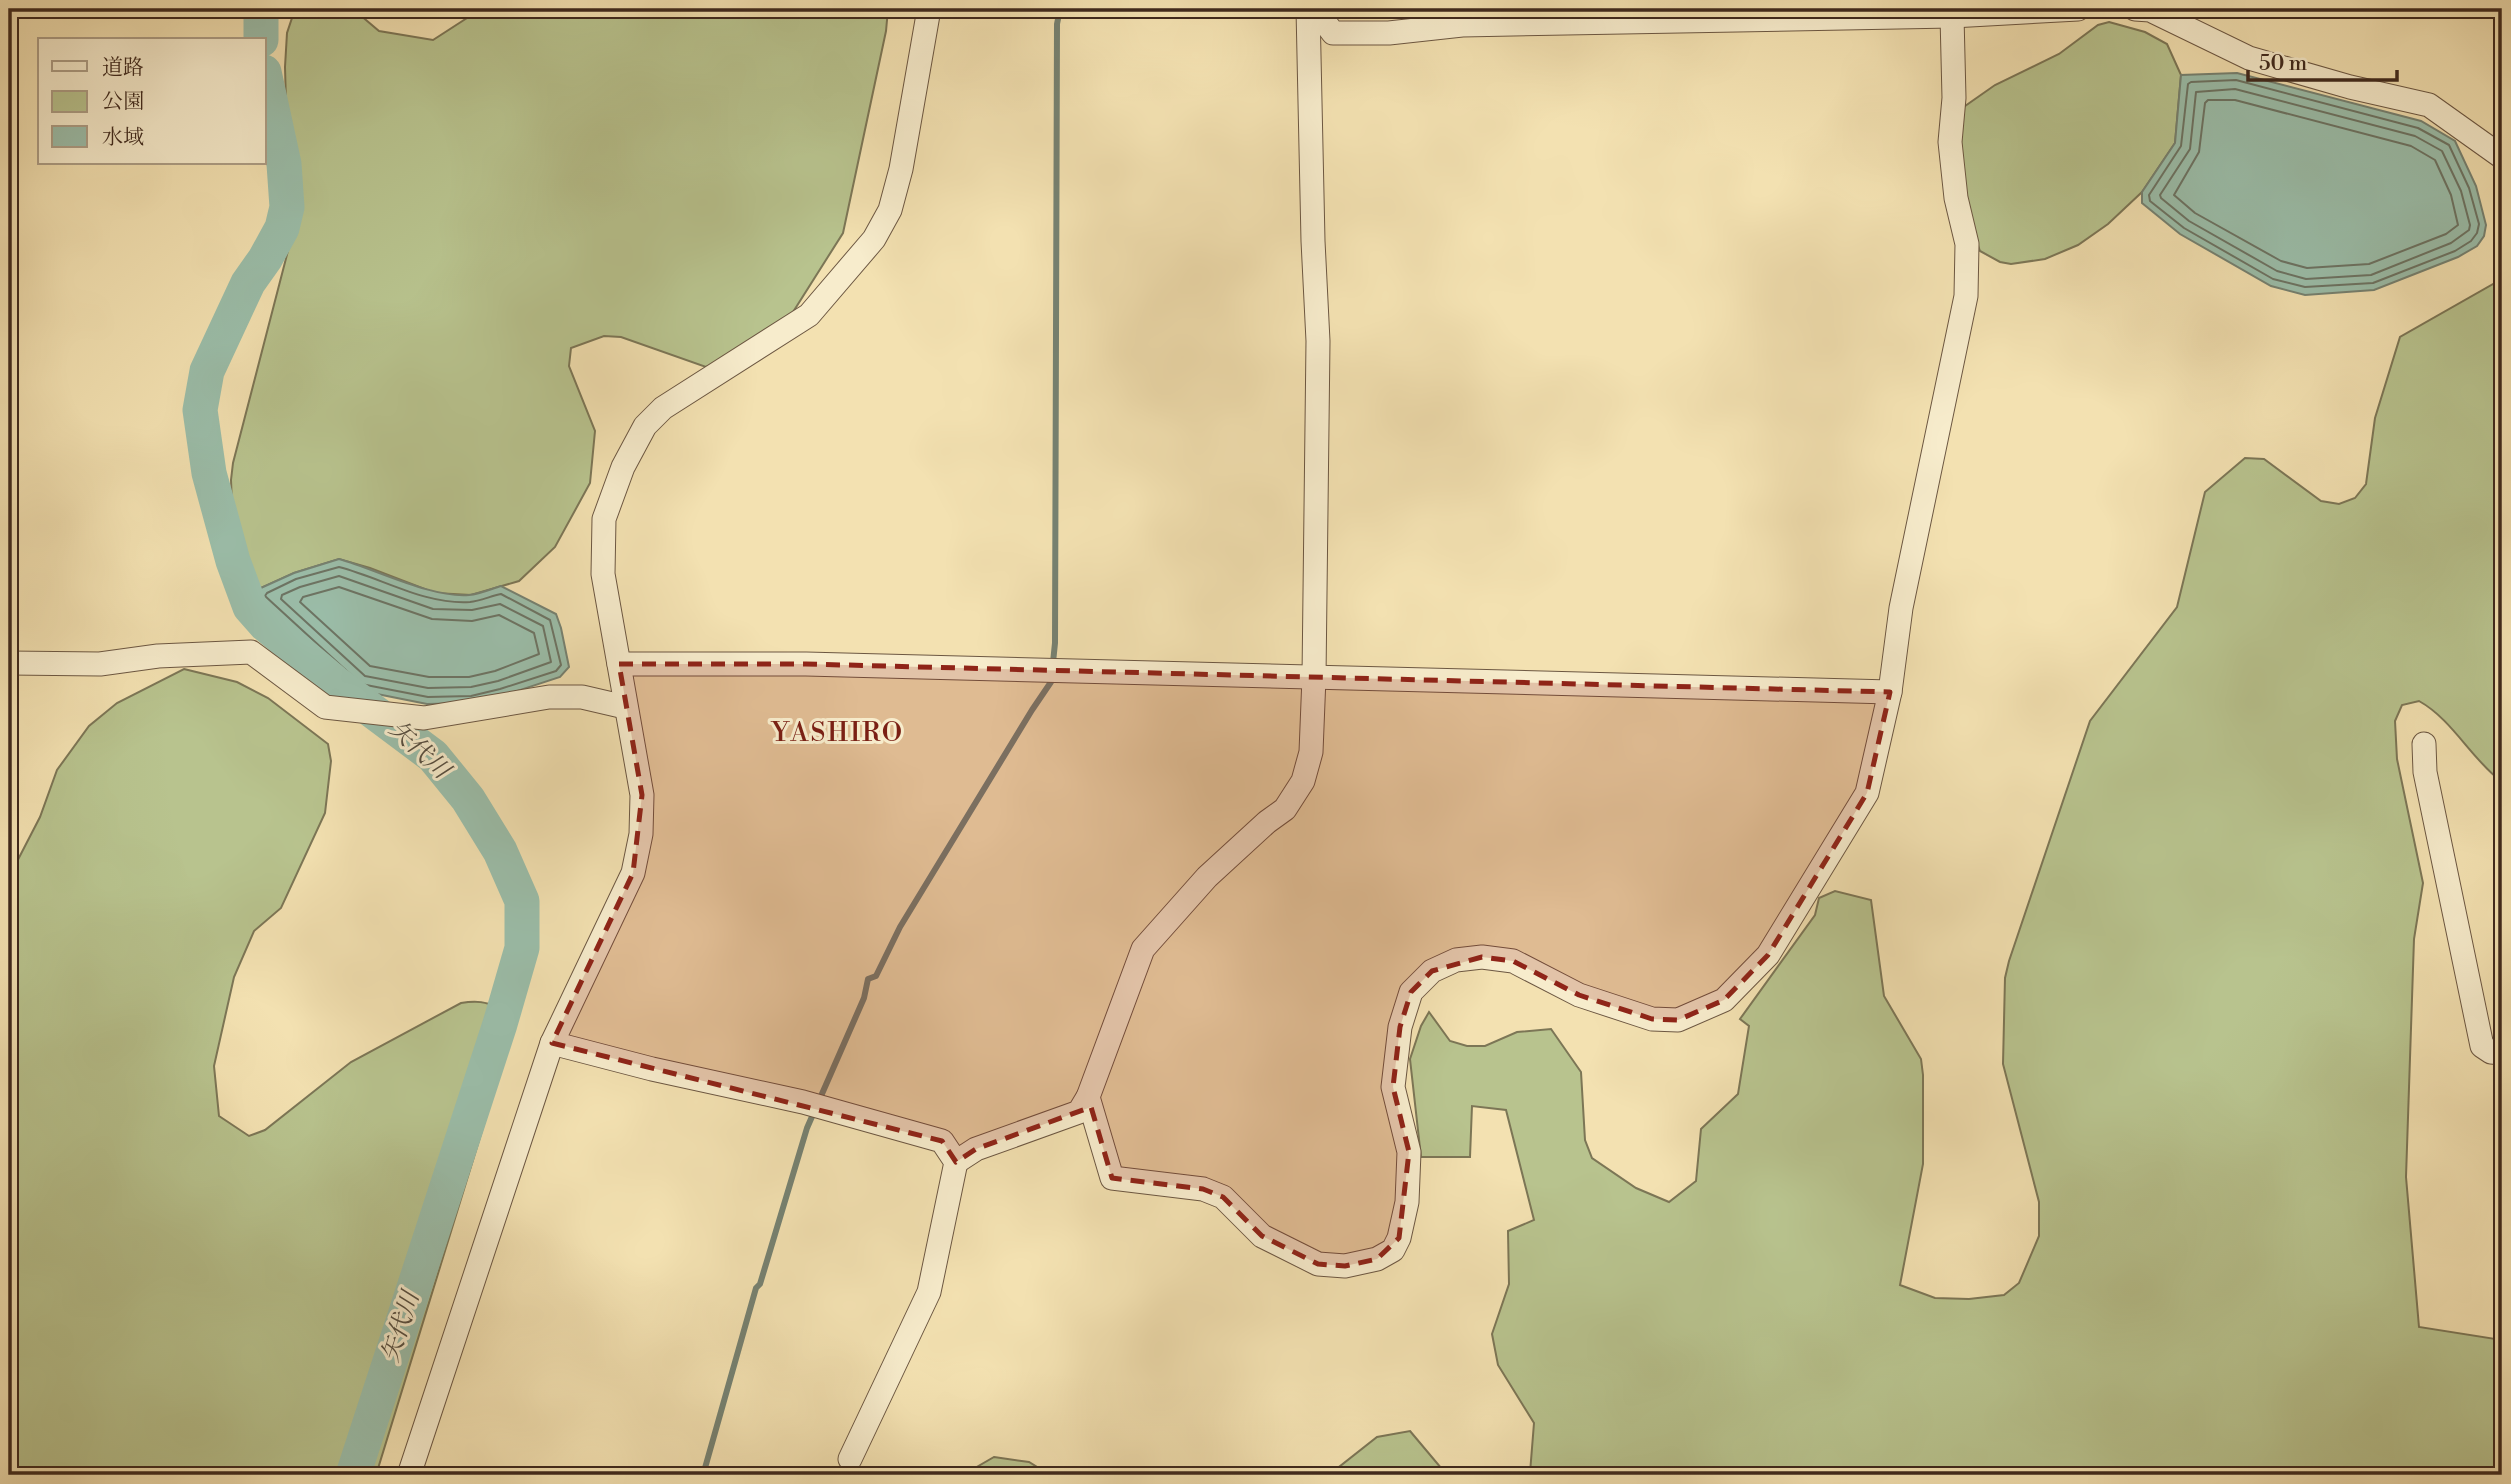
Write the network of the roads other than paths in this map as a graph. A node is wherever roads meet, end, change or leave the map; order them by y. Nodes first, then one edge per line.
1 (929, 9) edge
2 (1308, 9) edge
3 (1315, 9) edge
4 (2078, 9) edge
5 (2135, 9) edge
6 (1952, 16) junction
7 (2502, 157) edge
8 (9, 663) edge
9 (619, 664) junction
10 (1314, 677) junction
11 (1890, 692) junction
12 (625, 707) junction
13 (2424, 744) dead end
14 (552, 1043) junction
15 (2502, 1053) edge
16 (1088, 1097) junction
17 (956, 1162) junction
18 (850, 1460) dead end
19 (409, 1475) edge

1 - 9 street
2 - 10 street
3 - 6 street
4 - 6 street
5 - 7 street
6 - 11 street
8 - 12 street
9 - 10 street
9 - 12 street
10 - 11 street
10 - 16 street
11 - 16 street
12 - 14 street
13 - 15 street
14 - 17 street
14 - 19 street
16 - 17 street
17 - 18 street

